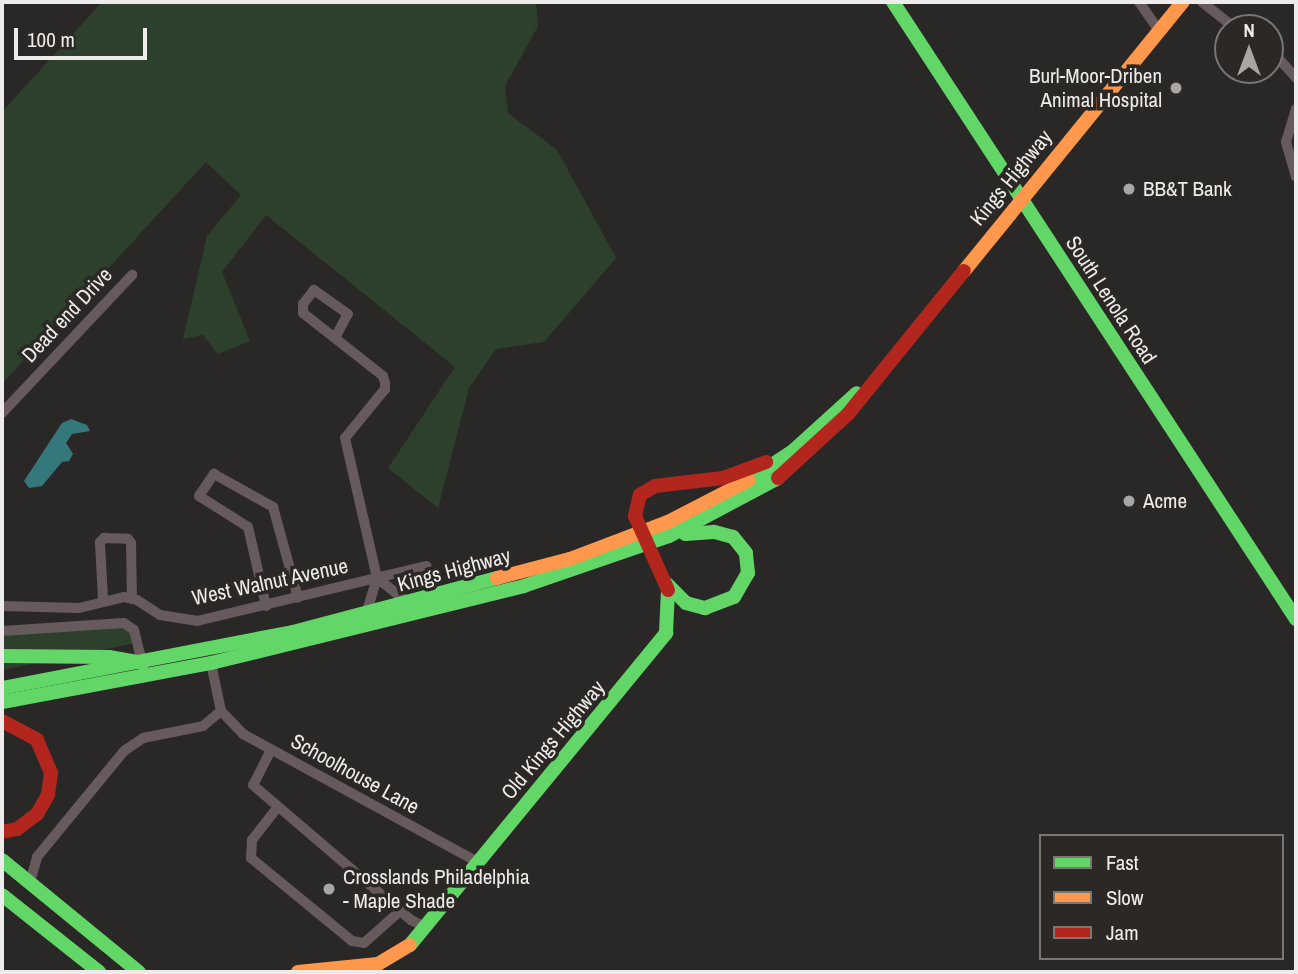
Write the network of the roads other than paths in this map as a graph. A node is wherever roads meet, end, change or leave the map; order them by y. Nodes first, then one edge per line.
1 (893, 2) edge
2 (1139, 2) edge
3 (1183, 2) edge
4 (1202, 2) edge
5 (1217, 14) edge
6 (1159, 31) junction
7 (1284, 60) edge
8 (1296, 78) edge
9 (1296, 109) edge
10 (1296, 177) edge
11 (1020, 199) junction
12 (132, 275) dead end
13 (335, 338) junction
14 (872, 381) junction
15 (2, 412) edge
16 (790, 453) junction
17 (669, 536) junction
18 (646, 538) junction
19 (426, 566) dead end
20 (377, 578) junction
21 (666, 583) junction
22 (298, 598) junction
23 (132, 599) junction
24 (103, 600) junction
25 (410, 604) junction
26 (2, 606) edge
27 (266, 606) junction
28 (366, 615) junction
29 (1296, 619) edge
30 (2, 631) edge
31 (2, 656) edge
32 (142, 663) junction
33 (211, 663) junction
34 (2, 688) edge
35 (2, 702) edge
36 (220, 711) junction
37 (2, 721) edge
38 (271, 750) junction
39 (277, 808) junction
40 (2, 832) edge
41 (37, 857) junction
42 (478, 862) junction
43 (7, 864) edge
44 (30, 882) junction
45 (2, 895) edge
46 (400, 911) junction
47 (425, 927) junction
48 (410, 945) junction
49 (78, 956) junction
50 (124, 958) junction
51 (330, 970) edge
52 (85, 972) edge
53 (99, 972) edge
54 (139, 972) edge
55 (151, 972) edge
56 (298, 972) edge
57 (394, 972) edge

1 - 11 main road, South Lenola Road
2 - 6 street
3 - 6 main road, Kings Highway
4 - 5 street
6 - 11 main road, Kings Highway
7 - 8 street
9 - 10 street
11 - 14 main road, Kings Highway
11 - 29 main road, South Lenola Road
12 - 15 street, Dead end Drive
13 - 13 street
13 - 20 street
14 - 16 main road, Kings Highway
14 - 17 main road, Kings Highway
16 - 18 main road, Kings Highway
16 - 18 main road, Old Kings Highway
17 - 18 main road, Kings Highway
17 - 21 main road
18 - 21 main road, Old Kings Highway
18 - 25 main road, Kings Highway
18 - 33 main road, Kings Highway
19 - 20 street, West Walnut Avenue
20 - 22 street, West Walnut Avenue
20 - 25 street
20 - 28 street
21 - 42 main road, Old Kings Highway
22 - 27 street, West Walnut Avenue
22 - 27 street
23 - 24 street, West Walnut Avenue
23 - 24 street
23 - 27 street, West Walnut Avenue
24 - 26 street, West Walnut Avenue
25 - 28 main road, Kings Highway
28 - 32 main road, Kings Highway
30 - 32 street
31 - 32 main road
32 - 34 main road, Kings Highway
33 - 35 main road, Kings Highway
33 - 36 street
36 - 38 street, Schoolhouse Lane
36 - 41 street
37 - 40 main road
38 - 39 street
38 - 42 street, Schoolhouse Lane
39 - 46 street
39 - 46 street
41 - 43 street
41 - 44 street
42 - 47 main road, Old Kings Highway
43 - 44 main road
44 - 50 main road
45 - 49 main road
46 - 47 street
47 - 48 main road, Old Kings Highway
48 - 51 main road
48 - 57 main road
49 - 52 main road
49 - 53 main road
50 - 54 main road
50 - 55 main road
51 - 56 main road

